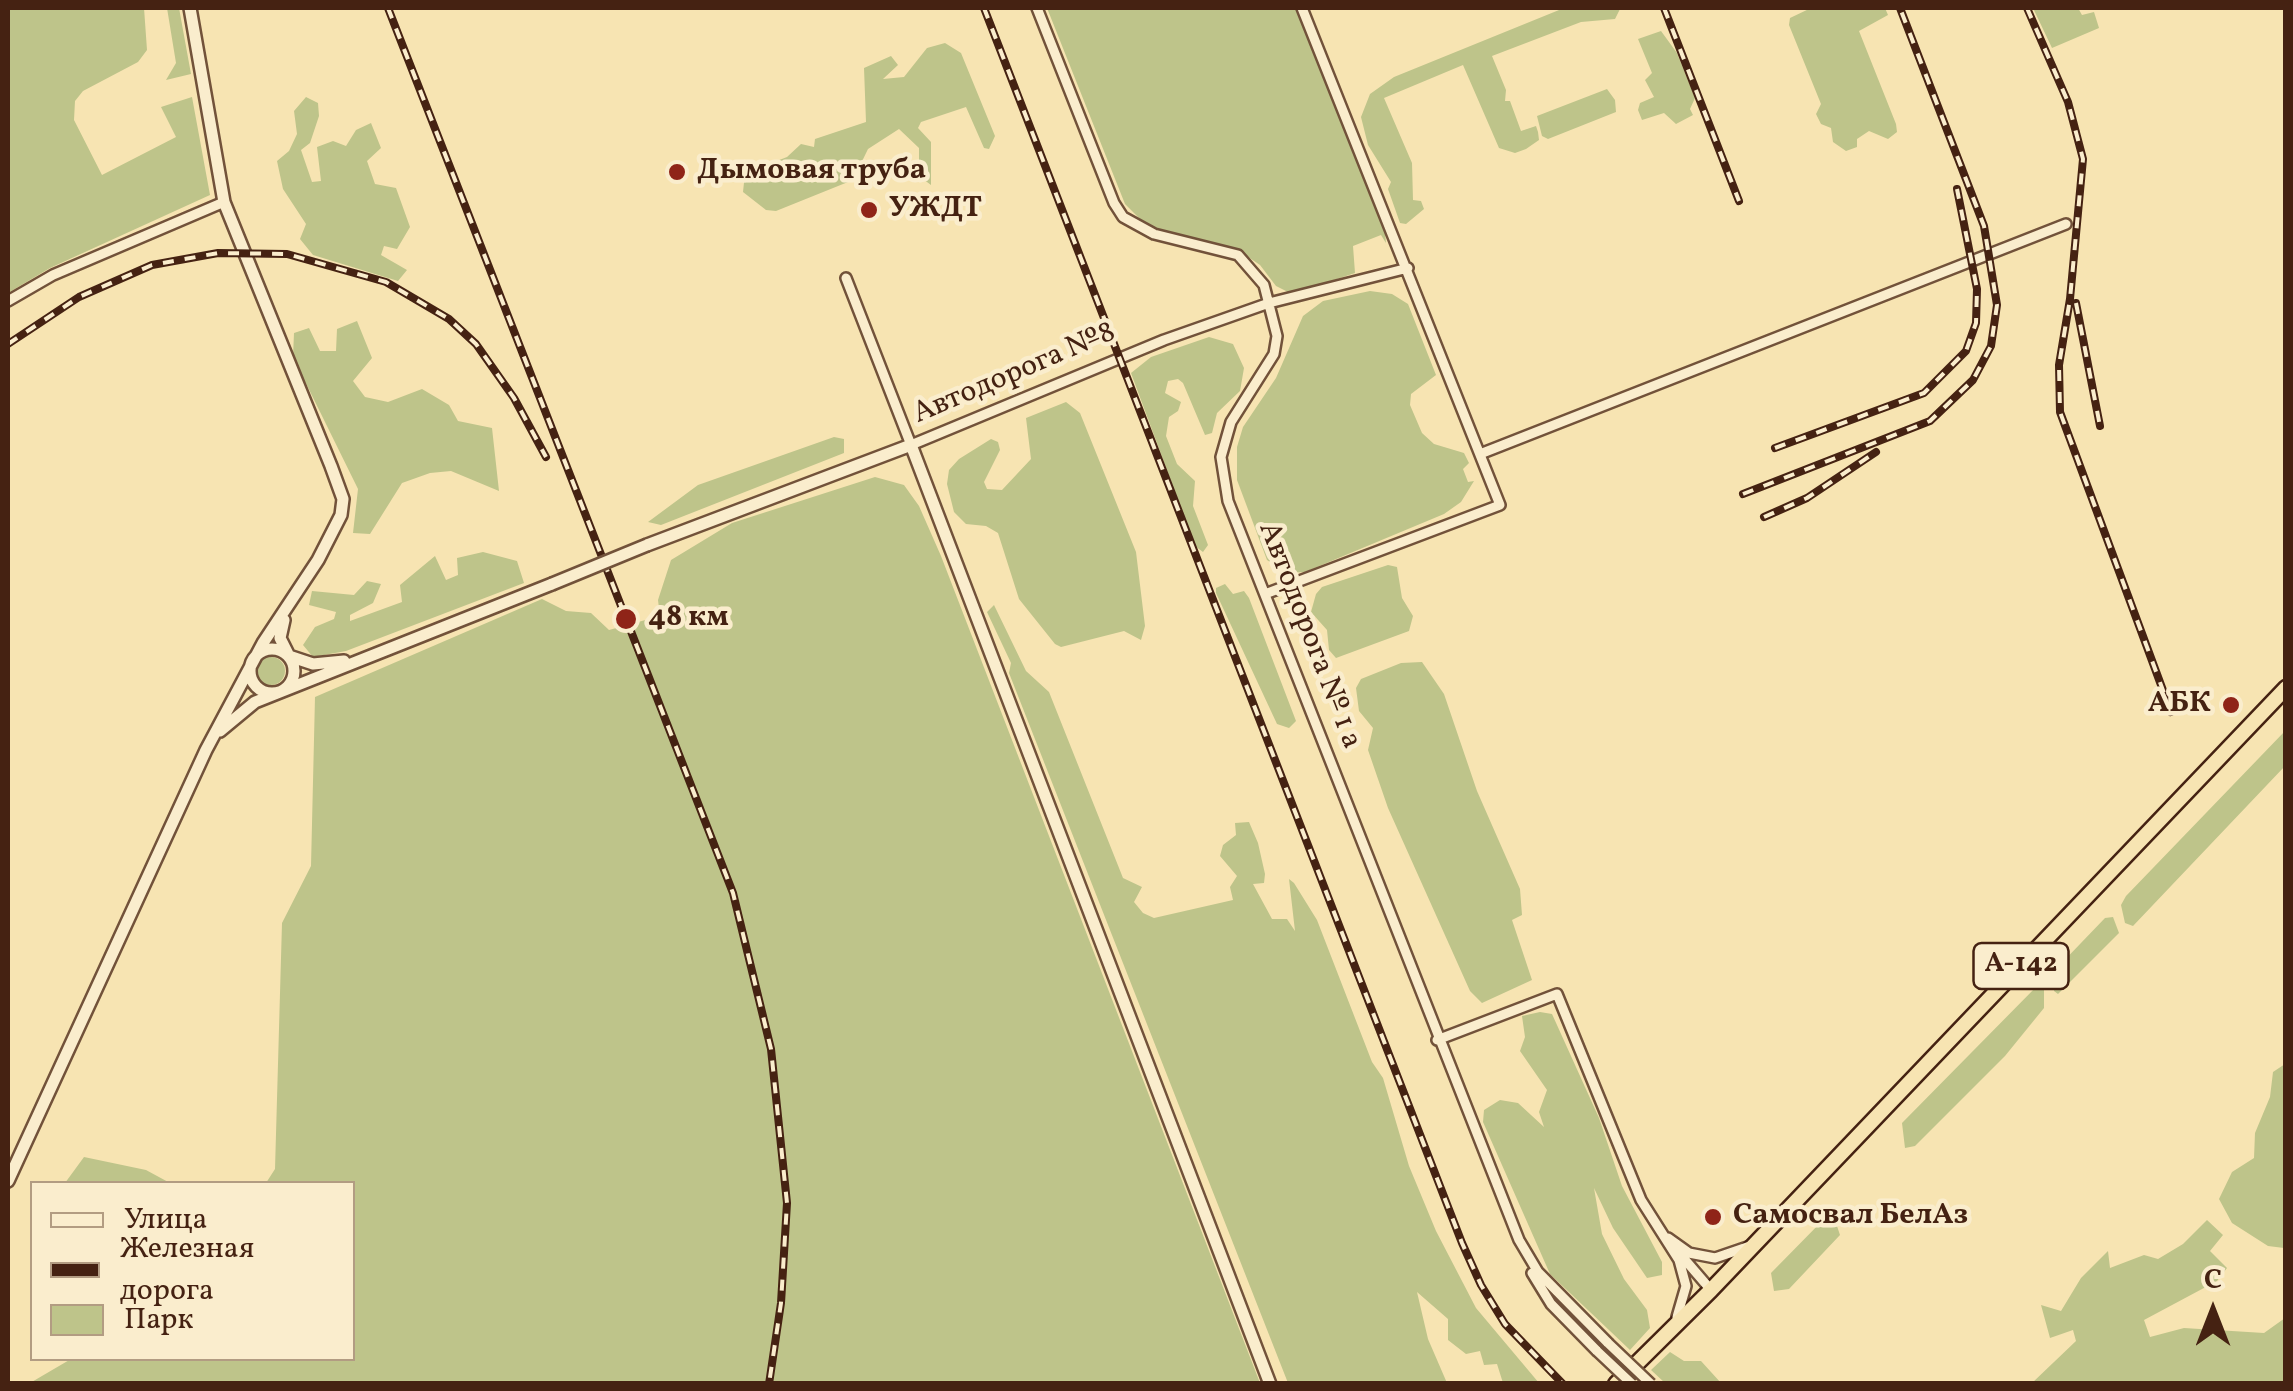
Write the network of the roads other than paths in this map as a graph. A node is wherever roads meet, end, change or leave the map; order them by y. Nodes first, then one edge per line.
1 (190, 8) edge
2 (1037, 8) edge
3 (1302, 8) edge
4 (224, 202) junction
5 (2066, 224) dead end
6 (1408, 268) junction
7 (846, 278) dead end
8 (8, 301) edge
9 (1269, 303) junction
10 (911, 446) junction
11 (1480, 454) junction
12 (297, 594) junction
13 (1265, 594) junction
14 (289, 656) junction
15 (358, 659) junction
16 (254, 660) junction
17 (2286, 688) edge
18 (280, 692) junction
19 (206, 750) junction
20 (1437, 1040) junction
21 (8, 1181) edge
22 (1662, 1234) junction
23 (1518, 1240) junction
24 (1756, 1244) junction
25 (1712, 1290) junction
26 (1670, 1330) junction
27 (1270, 1384) edge
28 (1616, 1384) edge
29 (1632, 1384) edge
30 (1651, 1384) edge

1 - 4 street
2 - 9 street, Автодорога № 1 а
3 - 6 street
4 - 8 street
4 - 12 street
5 - 11 street
6 - 9 street, Автодорога №8
6 - 11 street
7 - 10 street
9 - 10 street, Автодорога №8
9 - 13 street, Автодорога № 1 а
10 - 15 street, Автодорога №8, bridge
10 - 27 street
11 - 13 street
12 - 14 street
12 - 16 street
13 - 20 street, Автодорога № 1 а
14 - 15 street
14 - 16 street
14 - 18 street
15 - 18 street
16 - 18 street
16 - 19 street
17 - 24 highway, А-142
18 - 19 street
19 - 21 street
20 - 22 street
20 - 23 street, Автодорога № 1 а
22 - 24 street
22 - 25 street
22 - 26 street
23 - 29 street, bridge
23 - 30 street, Автодорога № 1 а, bridge
24 - 25 highway, А-142
25 - 26 highway, А-142
26 - 28 highway, А-142

